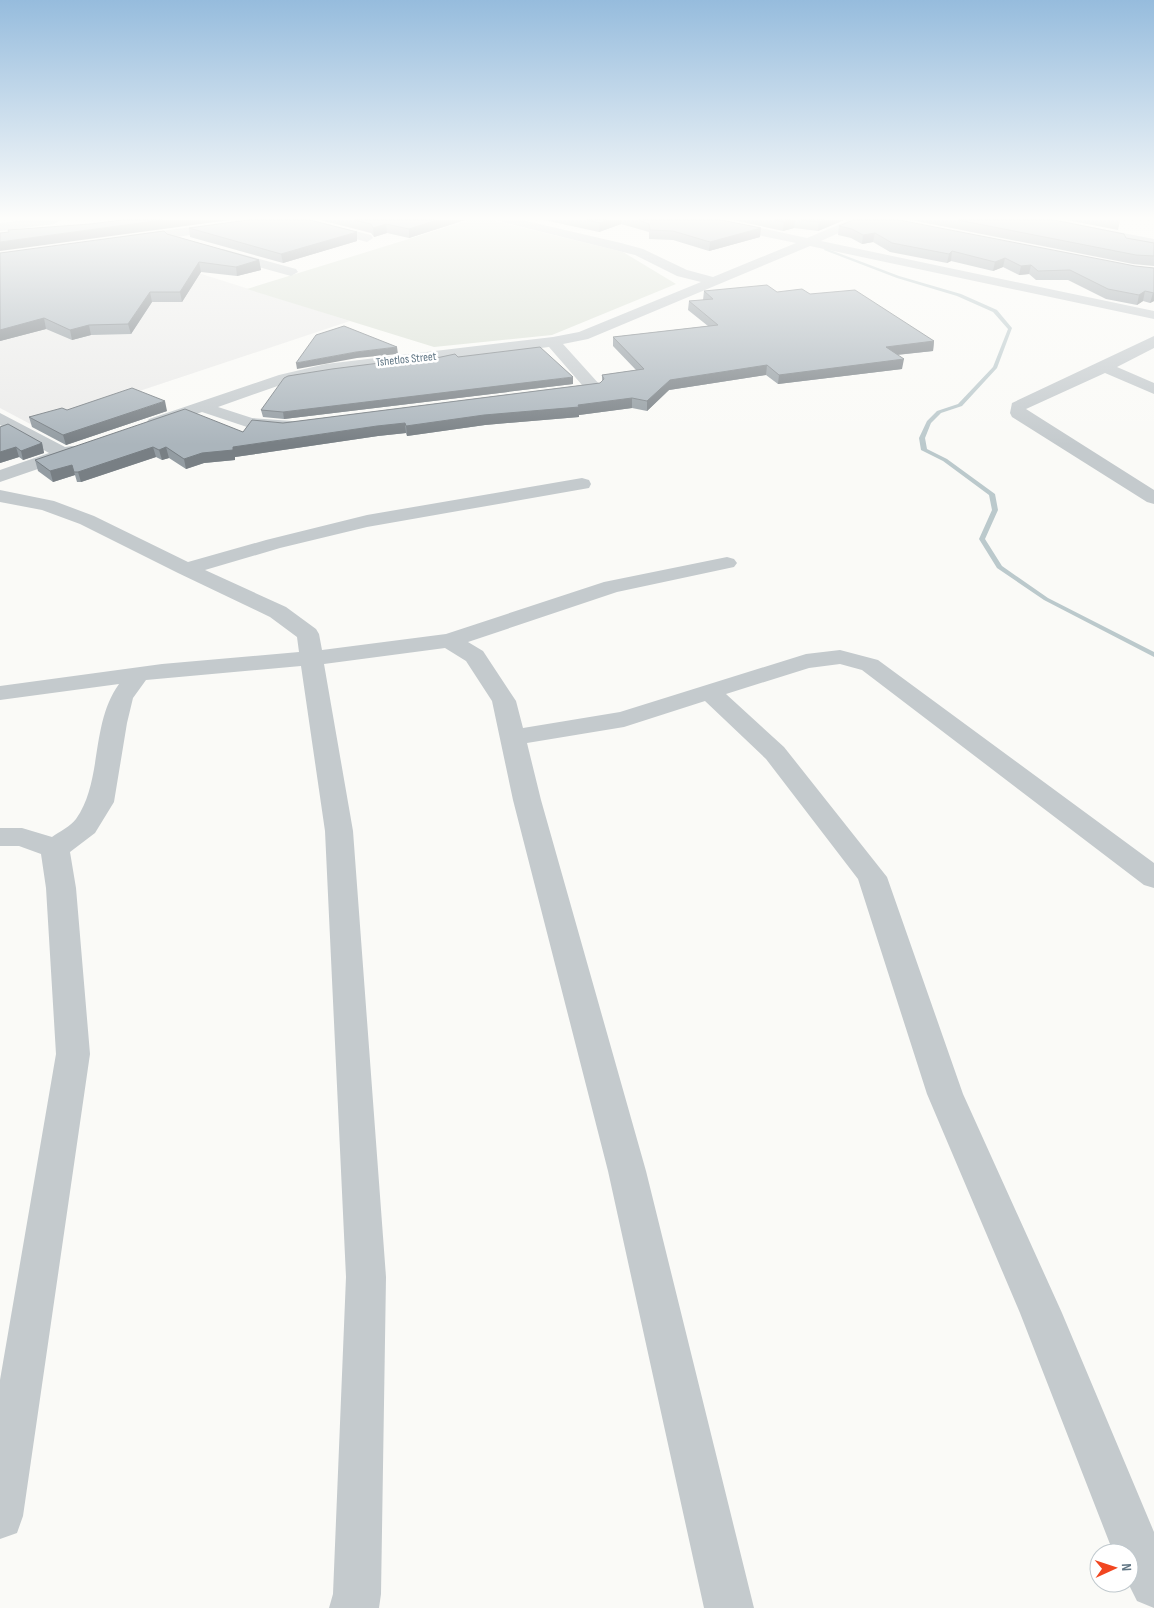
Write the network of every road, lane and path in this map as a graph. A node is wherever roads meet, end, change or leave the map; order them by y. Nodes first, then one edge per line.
1 (681, 295) edge
2 (1061, 295) edge
3 (1154, 315) edge
4 (1154, 341) edge
5 (553, 342) junction
6 (1105, 367) junction
7 (1154, 389) edge
8 (542, 395) edge
9 (203, 407) junction
10 (0, 418) edge
11 (304, 423) edge
12 (138, 429) edge
13 (82, 448) edge
14 (64, 454) junction
15 (0, 476) edge
16 (582, 484) dead end
17 (0, 496) edge
18 (1154, 498) edge
19 (727, 563) dead end
20 (186, 569) junction
21 (449, 641) junction
22 (312, 658) junction
23 (138, 674) junction
24 (709, 692) junction
25 (0, 693) edge
26 (512, 738) junction
27 (0, 837) edge
28 (55, 849) junction
29 (1154, 878) edge
30 (0, 1516) edge
31 (1154, 1584) edge
32 (354, 1608) edge
33 (729, 1608) edge

1 - 5 street, Tshetlos Street
2 - 3 street
4 - 6 street
5 - 8 street
5 - 9 street, Tshetlos Street
6 - 7 street
6 - 18 street
9 - 11 street
9 - 12 street, Tshetlos Street
10 - 14 street
13 - 14 street
14 - 15 street
16 - 20 street
17 - 20 street
19 - 21 street
20 - 22 street
21 - 22 street
21 - 26 street
22 - 23 street
22 - 32 street
23 - 25 street
23 - 28 street
24 - 26 street
24 - 29 street
24 - 31 street
26 - 33 street
27 - 28 street
28 - 30 street

